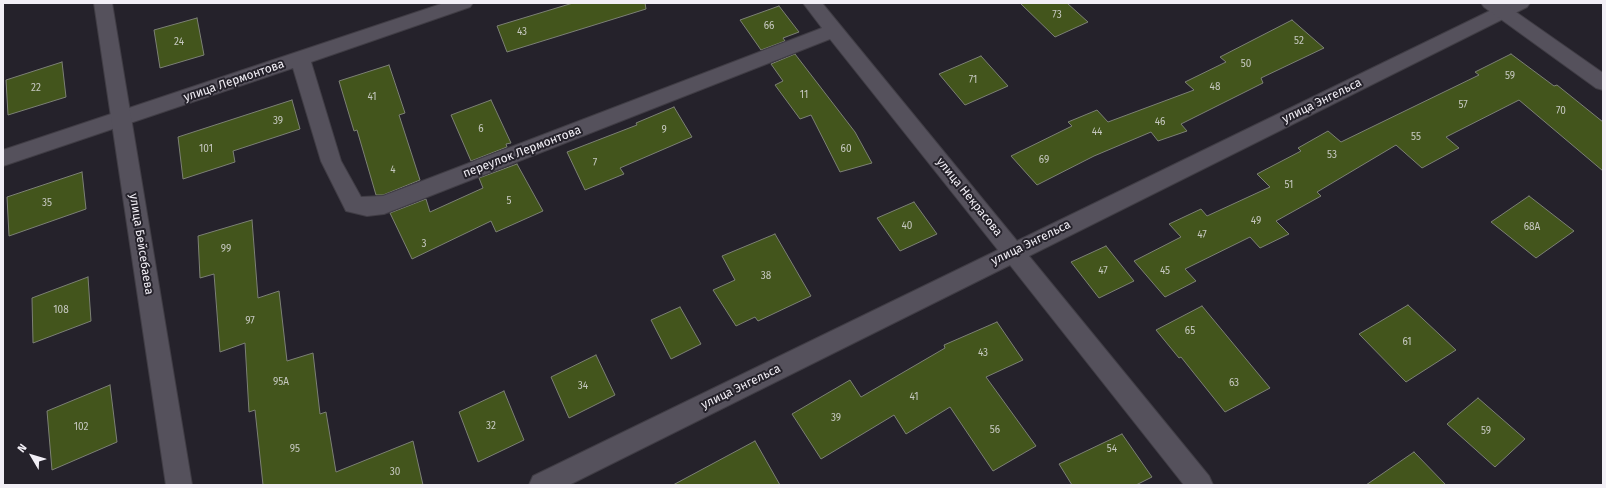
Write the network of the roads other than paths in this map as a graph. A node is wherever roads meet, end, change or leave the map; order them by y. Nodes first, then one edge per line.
1 (103, 3) edge
2 (464, 3) edge
3 (812, 3) edge
4 (1504, 6) edge
5 (834, 30) junction
6 (300, 58) junction
7 (1603, 83) edge
8 (122, 118) junction
9 (3, 158) edge
10 (1014, 252) junction
11 (179, 485) edge
12 (542, 485) edge
13 (1200, 485) edge

1 - 8 street, улица Бейсебаева
2 - 6 street, улица Лермонтова
3 - 5 street, улица Некрасова
4 - 7 street
4 - 10 street, улица Энгельса
5 - 6 street, переулок Лермонтова
5 - 10 street, улица Некрасова
6 - 8 street, улица Лермонтова
8 - 9 street, улица Лермонтова
8 - 11 street, улица Бейсебаева
10 - 12 street, улица Энгельса
10 - 13 street, улица Некрасова

